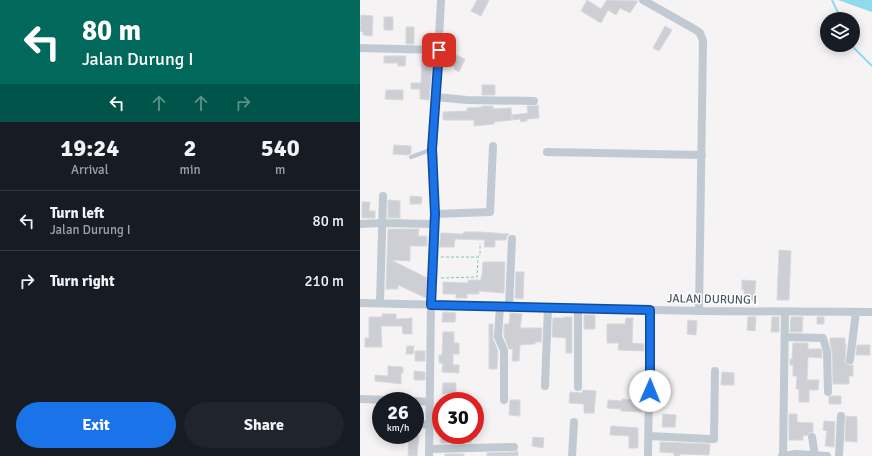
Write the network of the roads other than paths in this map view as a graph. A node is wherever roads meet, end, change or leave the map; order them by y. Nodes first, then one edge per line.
1 (441, 0) edge
2 (643, 0) edge
3 (360, 48) edge
4 (439, 50) junction
5 (436, 97) junction
6 (534, 101) dead end
7 (493, 146) dead end
8 (432, 149) junction
9 (547, 152) dead end
10 (702, 155) junction
11 (411, 157) dead end
12 (383, 196) dead end
13 (435, 214) junction
14 (382, 223) junction
15 (360, 224) edge
16 (433, 224) junction
17 (512, 239) dead end
18 (360, 303) edge
19 (380, 303) junction
20 (431, 305) junction
21 (500, 306) junction
22 (509, 306) junction
23 (548, 307) junction
24 (578, 308) junction
25 (650, 310) junction
26 (699, 311) junction
27 (785, 312) junction
28 (856, 312) junction
29 (872, 312) edge
30 (785, 337) junction
31 (850, 360) dead end
32 (715, 371) dead end
33 (545, 386) dead end
34 (578, 386) dead end
35 (828, 392) dead end
36 (360, 399) edge
37 (372, 399) edge
38 (504, 400) dead end
39 (424, 402) edge
40 (430, 402) junction
41 (841, 416) dead end
42 (574, 422) dead end
43 (424, 424) edge
44 (430, 426) junction
45 (649, 436) junction
46 (812, 438) dead end
47 (514, 447) dead end
48 (429, 452) edge
49 (796, 455) edge
50 (572, 456) edge
51 (648, 456) edge
52 (782, 456) edge
53 (815, 456) edge
54 (827, 456) edge
55 (838, 456) edge

1 - 4 street
2 - 10 street
3 - 4 street
4 - 5 street
5 - 6 street
5 - 8 street
7 - 13 street
8 - 11 lane
8 - 13 street
9 - 10 street
10 - 26 street
12 - 14 street
13 - 16 street
14 - 15 street
14 - 16 street
14 - 19 street
16 - 20 street
17 - 22 street
18 - 19 street, JALAN DURUNG I
19 - 20 street, JALAN DURUNG I
20 - 21 street, JALAN DURUNG I
20 - 40 street
21 - 22 street, JALAN DURUNG I
21 - 38 street
22 - 23 street, JALAN DURUNG I
23 - 24 street, JALAN DURUNG I
23 - 33 street
24 - 25 street, JALAN DURUNG I
24 - 34 street
25 - 26 street, JALAN DURUNG I
25 - 45 street
26 - 27 street, JALAN DURUNG I
27 - 28 street, JALAN DURUNG I
27 - 30 street
28 - 29 street, JALAN DURUNG I
28 - 31 street
30 - 35 street
30 - 52 street
32 - 45 street
36 - 37 street
39 - 40 street
40 - 44 street
41 - 55 street
42 - 50 street
43 - 44 street
44 - 48 street
45 - 51 street
46 - 53 street
47 - 48 street
49 - 52 street
49 - 53 street
53 - 54 street

